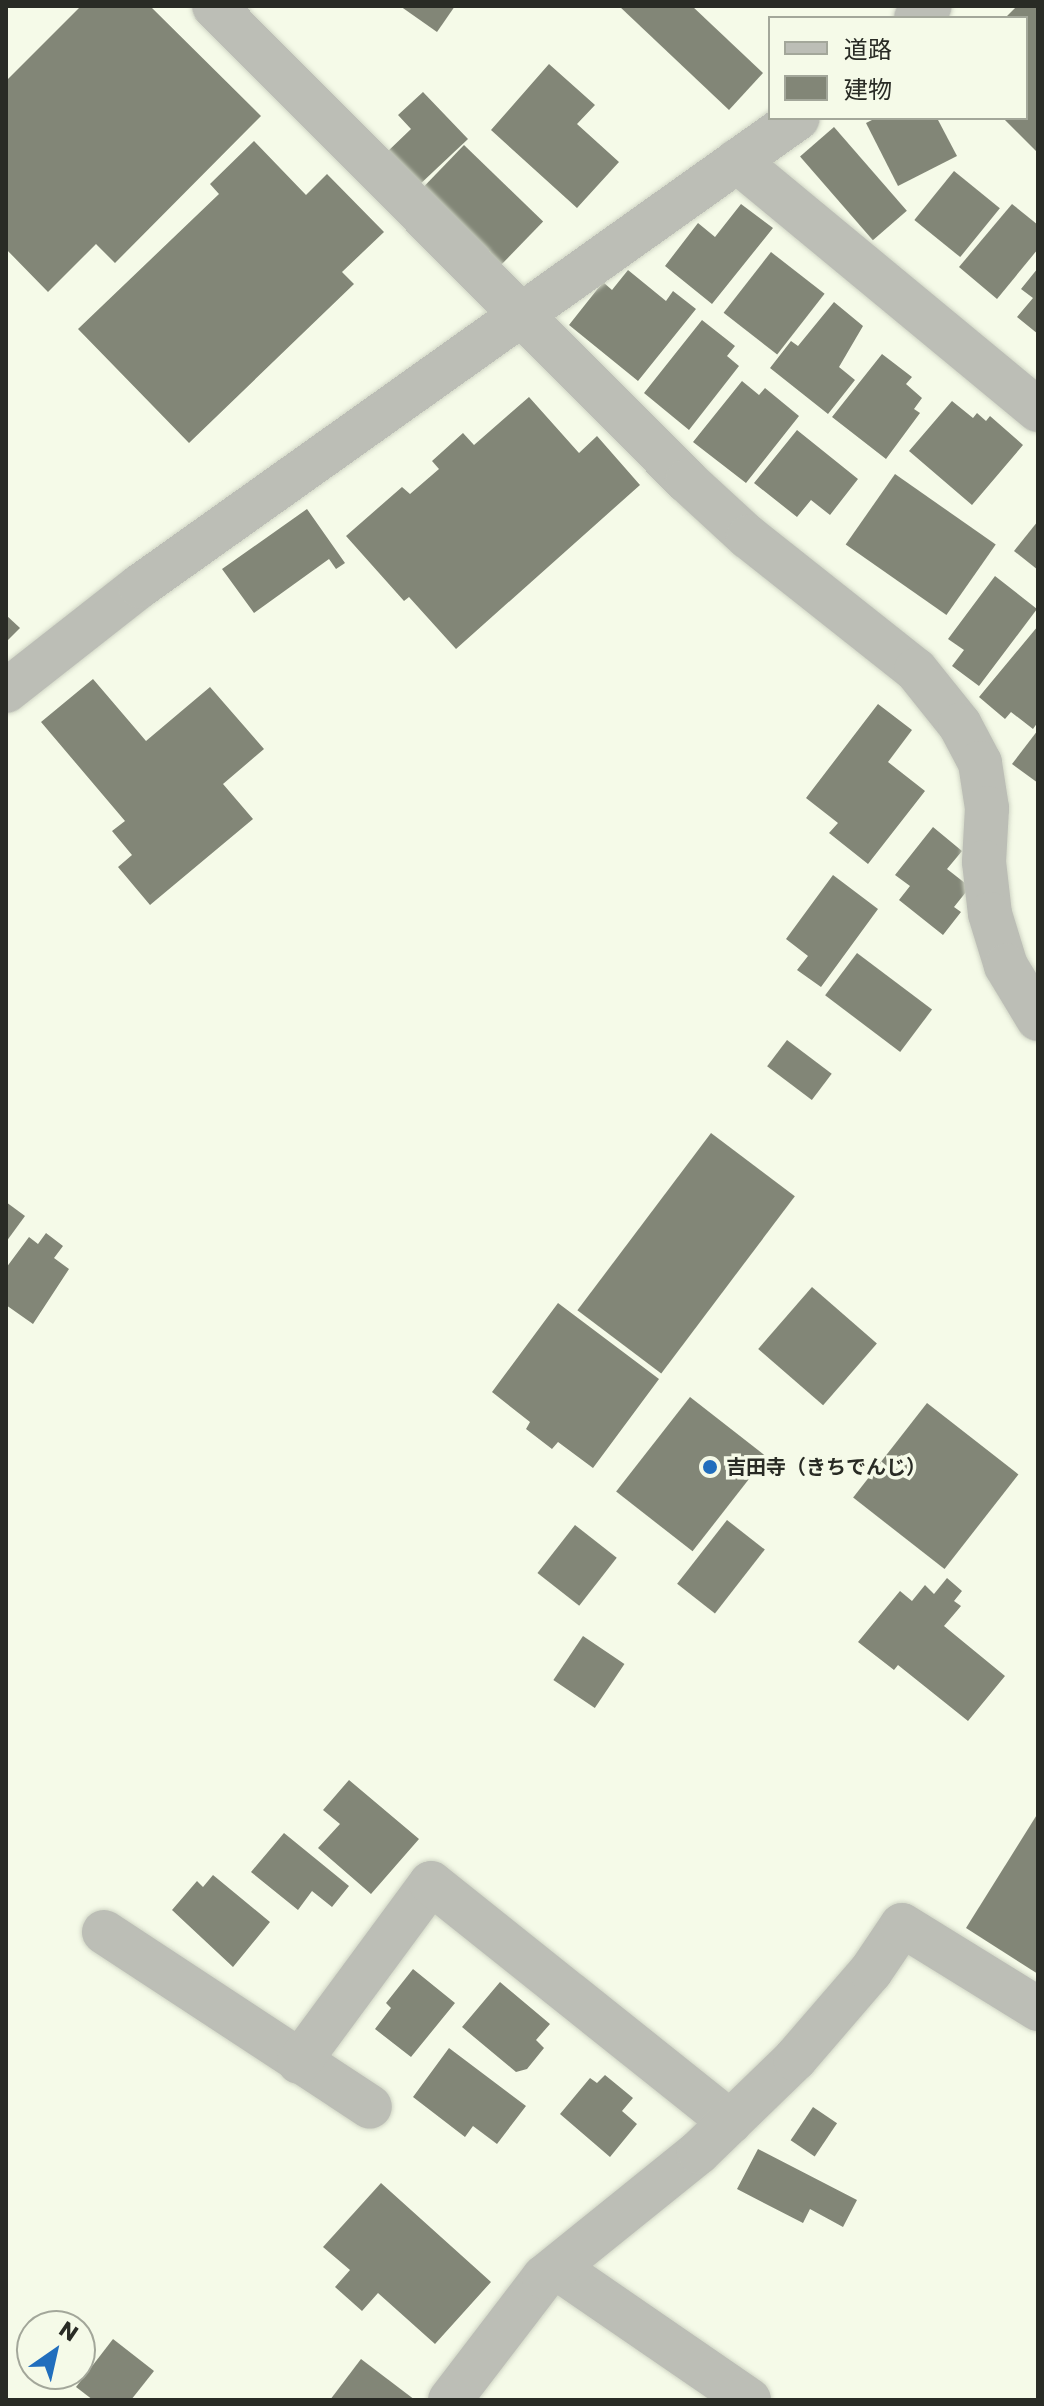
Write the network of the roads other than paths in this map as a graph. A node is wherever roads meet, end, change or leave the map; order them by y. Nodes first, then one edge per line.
1 (214, 6) edge
2 (795, 120) edge
3 (737, 161) junction
4 (518, 313) junction
5 (1038, 410) edge
6 (6, 691) edge
7 (1038, 1019) edge
8 (104, 1932) dead end
9 (1038, 2009) edge
10 (299, 2062) junction
11 (370, 2107) dead end
12 (730, 2122) junction
13 (557, 2268) junction
14 (450, 2400) edge
15 (749, 2400) edge

1 - 4 street
2 - 3 street
3 - 4 street
3 - 5 street
4 - 6 street
4 - 7 street
8 - 10 street
9 - 12 street
10 - 11 street
10 - 12 street
12 - 13 street
13 - 14 street
13 - 15 street

